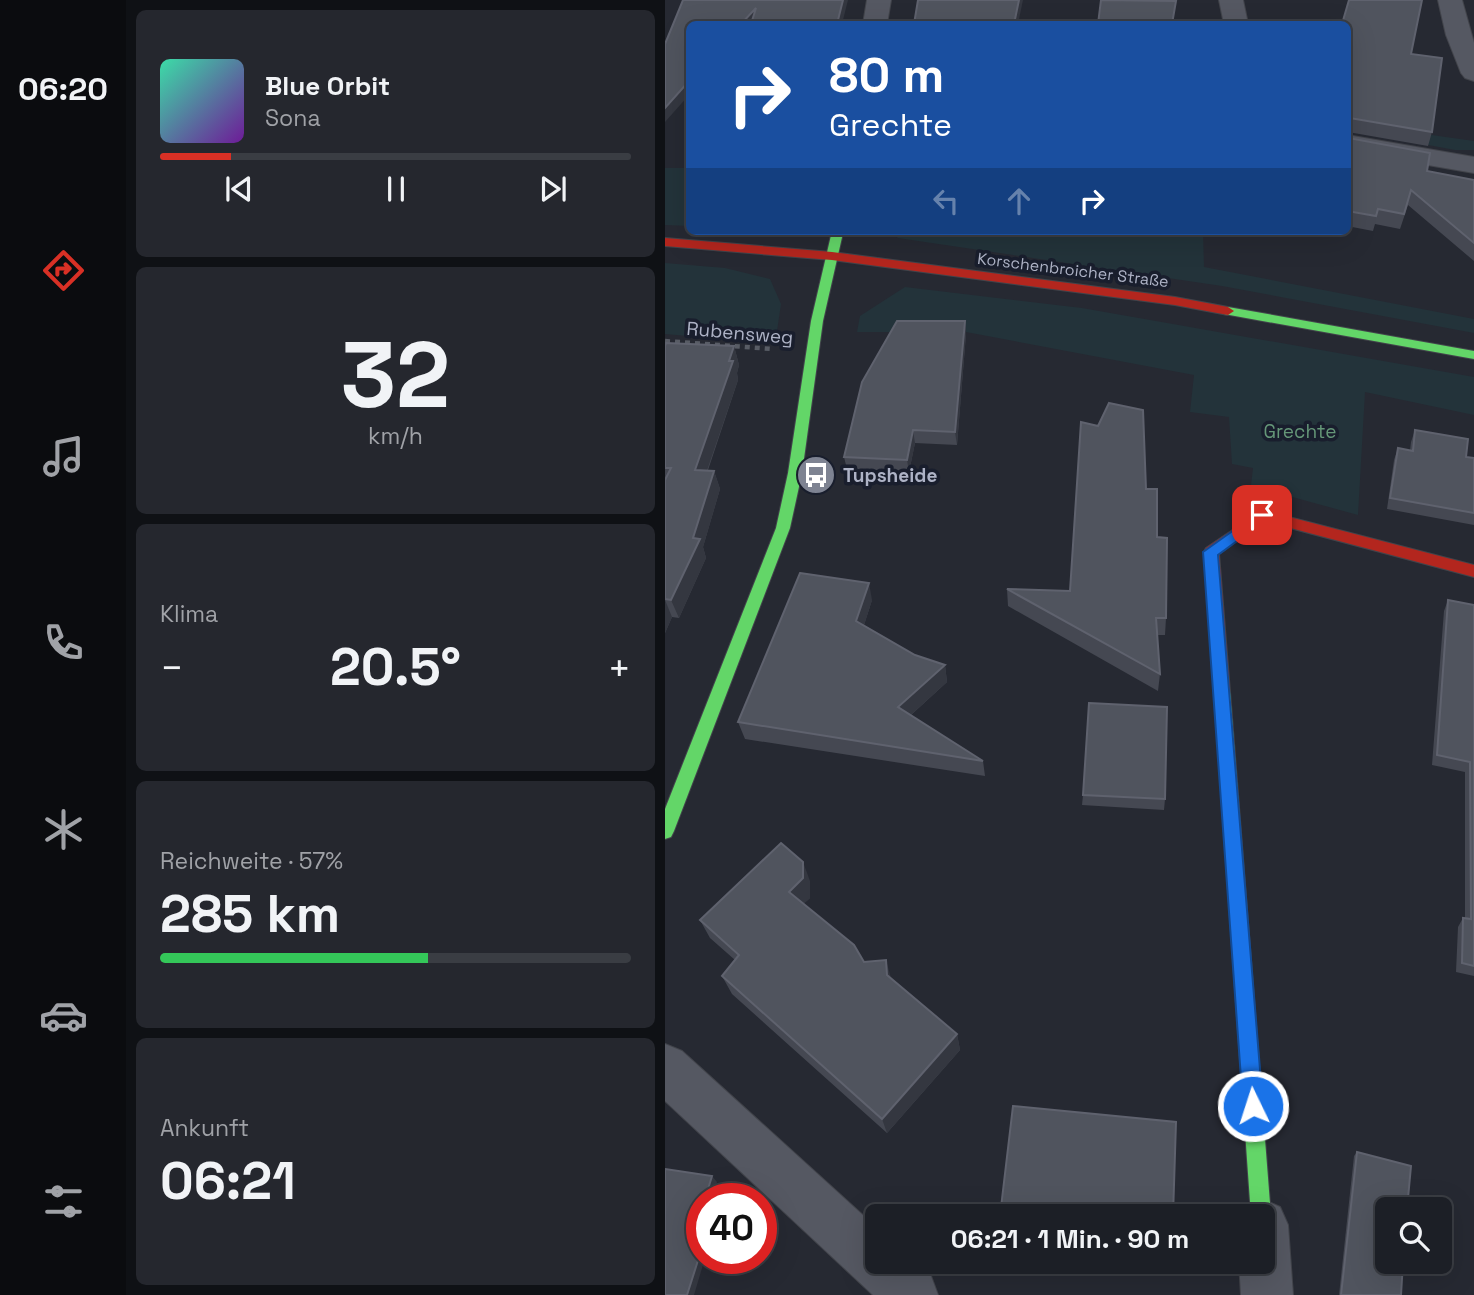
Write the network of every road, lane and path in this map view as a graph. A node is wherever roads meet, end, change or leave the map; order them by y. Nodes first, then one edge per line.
1 (879, 0) edge
2 (1231, 0) edge
3 (1450, 0) edge
4 (876, 21) edge
5 (1234, 21) edge
6 (1474, 73) edge
7 (1351, 144) edge
8 (1474, 165) edge
9 (836, 235) edge
10 (665, 242) edge
11 (832, 256) junction
12 (665, 341) edge
13 (813, 352) junction
14 (1474, 355) edge
15 (1474, 571) edge
16 (665, 831) edge
17 (665, 1068) edge
18 (1260, 1204) edge
19 (1266, 1274) edge
20 (912, 1295) edge
21 (1267, 1295) edge

1 - 4 street
2 - 5 street
3 - 6 street
7 - 8 street
9 - 11 street
10 - 11 street, Korschenbroicher Straße
11 - 13 street
11 - 14 street, Korschenbroicher Straße
12 - 13 path, Rubensweg
13 - 16 street
15 - 18 street
17 - 20 street
19 - 21 street

